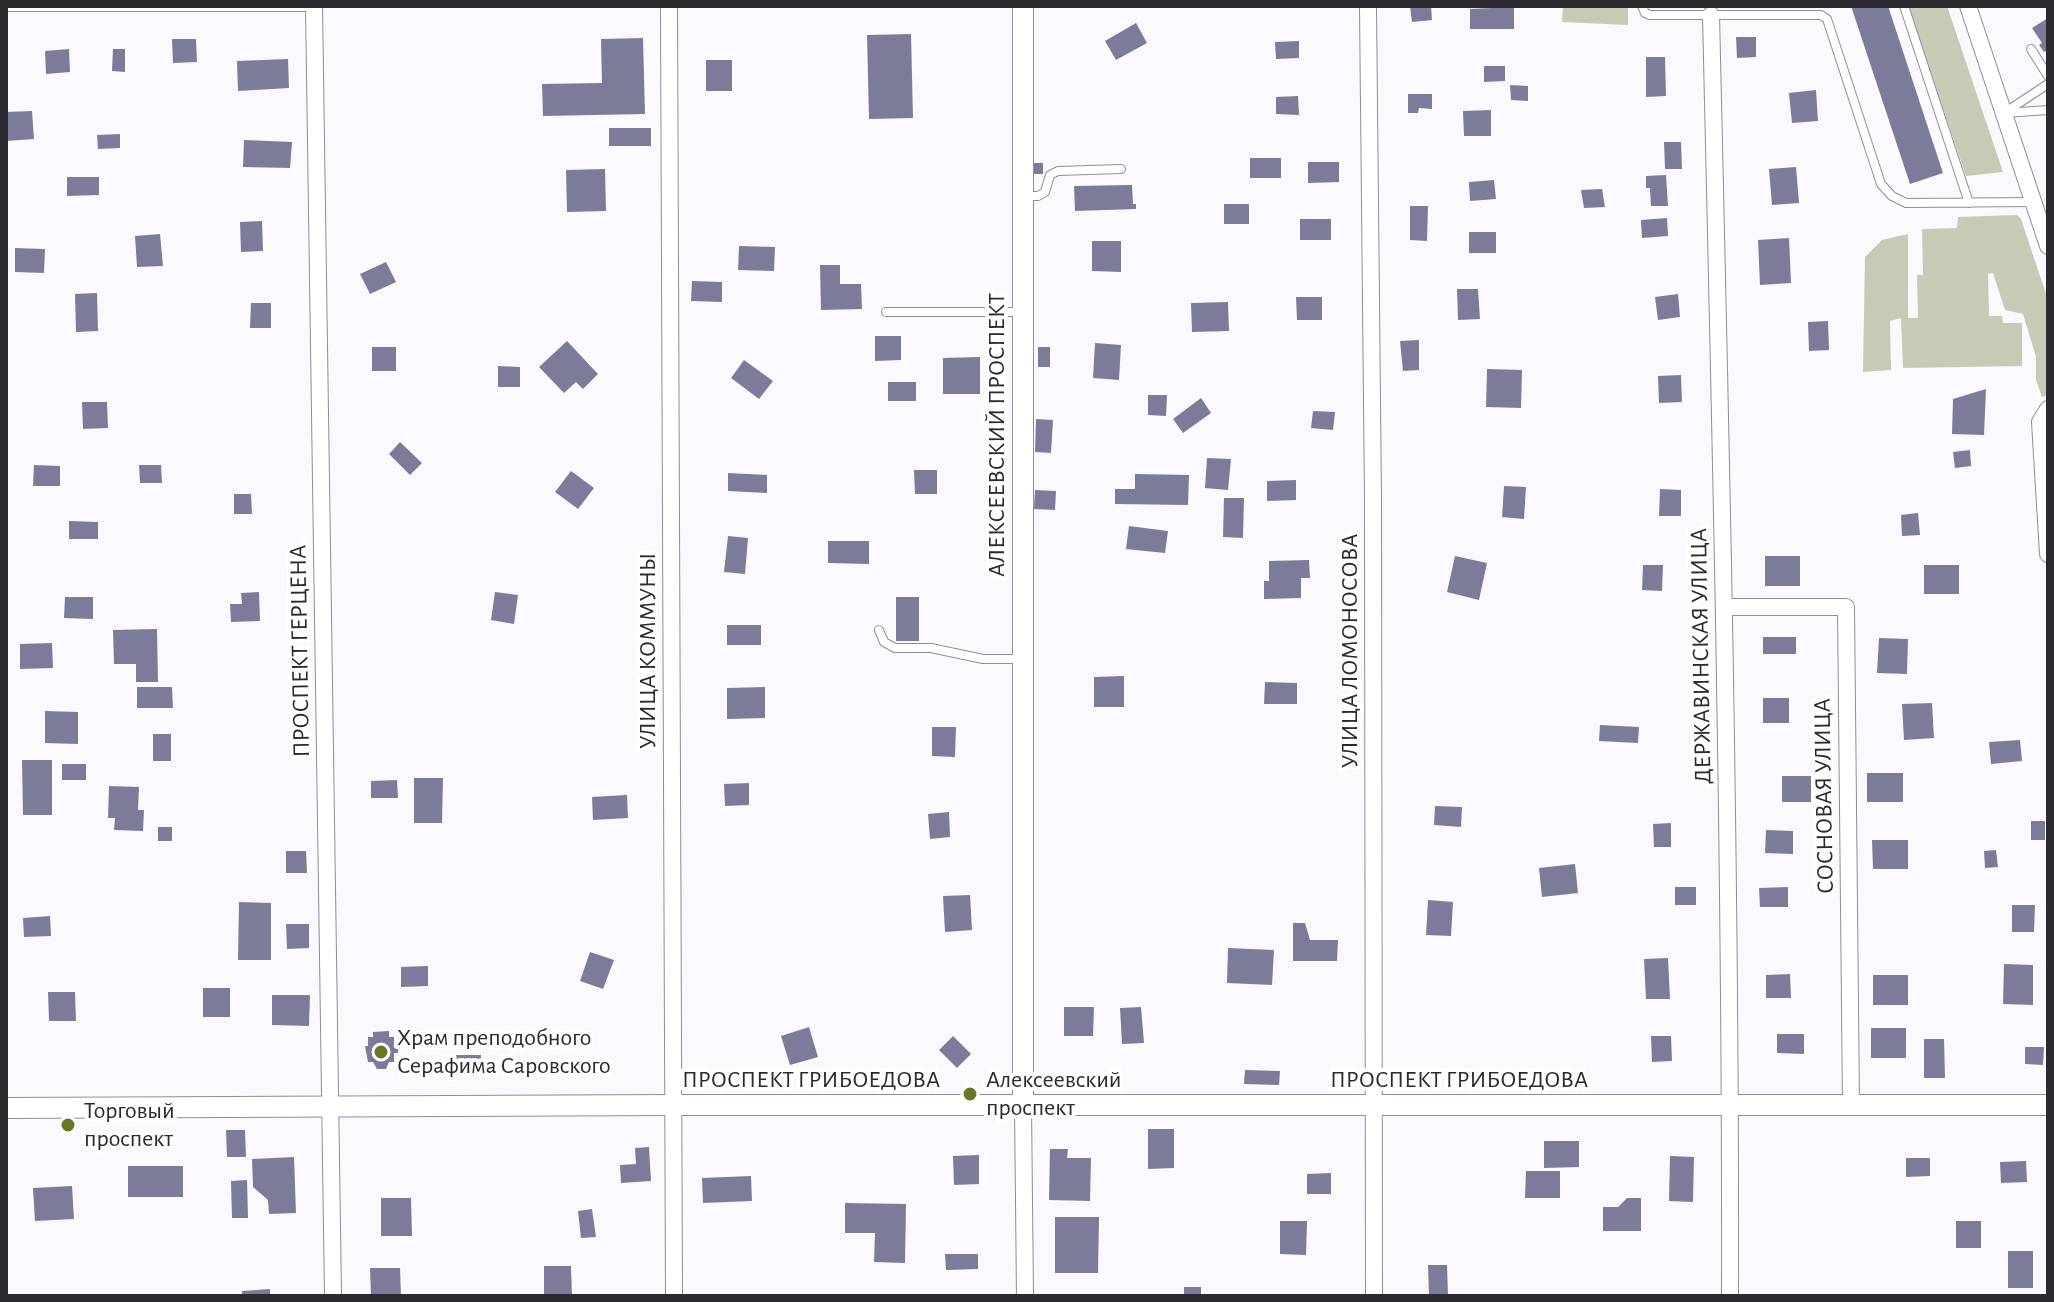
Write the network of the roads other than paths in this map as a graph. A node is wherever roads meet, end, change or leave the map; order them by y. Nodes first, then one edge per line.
1 (314, 6) edge
2 (669, 6) edge
3 (1023, 6) edge
4 (1368, 6) edge
5 (1642, 6) edge
6 (1904, 6) edge
7 (1968, 6) edge
8 (6, 7) edge
9 (1711, 15) junction
10 (2031, 49) dead end
11 (2048, 76) edge
12 (2048, 84) edge
13 (2048, 110) edge
14 (2003, 113) junction
15 (1121, 169) dead end
16 (1023, 196) junction
17 (2033, 202) junction
18 (1969, 203) junction
19 (2048, 246) edge
20 (886, 312) dead end
21 (1023, 312) junction
22 (2048, 409) edge
23 (2048, 554) edge
24 (1724, 607) junction
25 (879, 630) dead end
26 (1023, 659) junction
27 (673, 1105) junction
28 (1851, 1105) junction
29 (2048, 1105) edge
30 (1023, 1106) junction
31 (1731, 1106) junction
32 (1375, 1107) junction
33 (6, 1108) edge
34 (331, 1108) junction
35 (333, 1296) edge
36 (674, 1296) edge
37 (1025, 1296) edge
38 (1374, 1296) edge
39 (1730, 1296) edge

1 - 8 lane
1 - 34 street, ПРОСПЕКТ ГЕРЦЕНА
2 - 27 street, УЛИЦА КОММУНЫ
3 - 16 street, АЛЕКСЕЕВСКИЙ ПРОСПЕКТ
4 - 32 street, УЛИЦА ЛОМОНОСОВА
5 - 9 lane
6 - 18 lane
7 - 14 street
9 - 18 lane
9 - 24 street, ДЕРЖАВИНСКАЯ УЛИЦА
10 - 11 lane
12 - 14 lane
13 - 14 lane
14 - 17 street
15 - 16 lane
16 - 21 street, АЛЕКСЕЕВСКИЙ ПРОСПЕКТ
17 - 18 lane
17 - 19 street
20 - 21 lane
21 - 26 street, АЛЕКСЕЕВСКИЙ ПРОСПЕКТ
22 - 23 street
24 - 28 street, СОСНОВАЯ УЛИЦА
24 - 31 street, ДЕРЖАВИНСКАЯ УЛИЦА
25 - 26 lane
26 - 30 street, АЛЕКСЕЕВСКИЙ ПРОСПЕКТ
27 - 30 street, ПРОСПЕКТ ГРИБОЕДОВА
27 - 34 street, ПРОСПЕКТ ГРИБОЕДОВА
27 - 36 street, УЛИЦА КОММУНЫ
28 - 29 street, ПРОСПЕКТ ГРИБОЕДОВА
28 - 31 street, ПРОСПЕКТ ГРИБОЕДОВА
30 - 32 street, ПРОСПЕКТ ГРИБОЕДОВА
30 - 37 street, АЛЕКСЕЕВСКИЙ ПРОСПЕКТ
31 - 32 street, ПРОСПЕКТ ГРИБОЕДОВА
31 - 39 street, ДЕРЖАВИНСКАЯ УЛИЦА
32 - 38 street, УЛИЦА ЛОМОНОСОВА
33 - 34 street, ПРОСПЕКТ ГРИБОЕДОВА
34 - 35 street, ПРОСПЕКТ ГЕРЦЕНА

